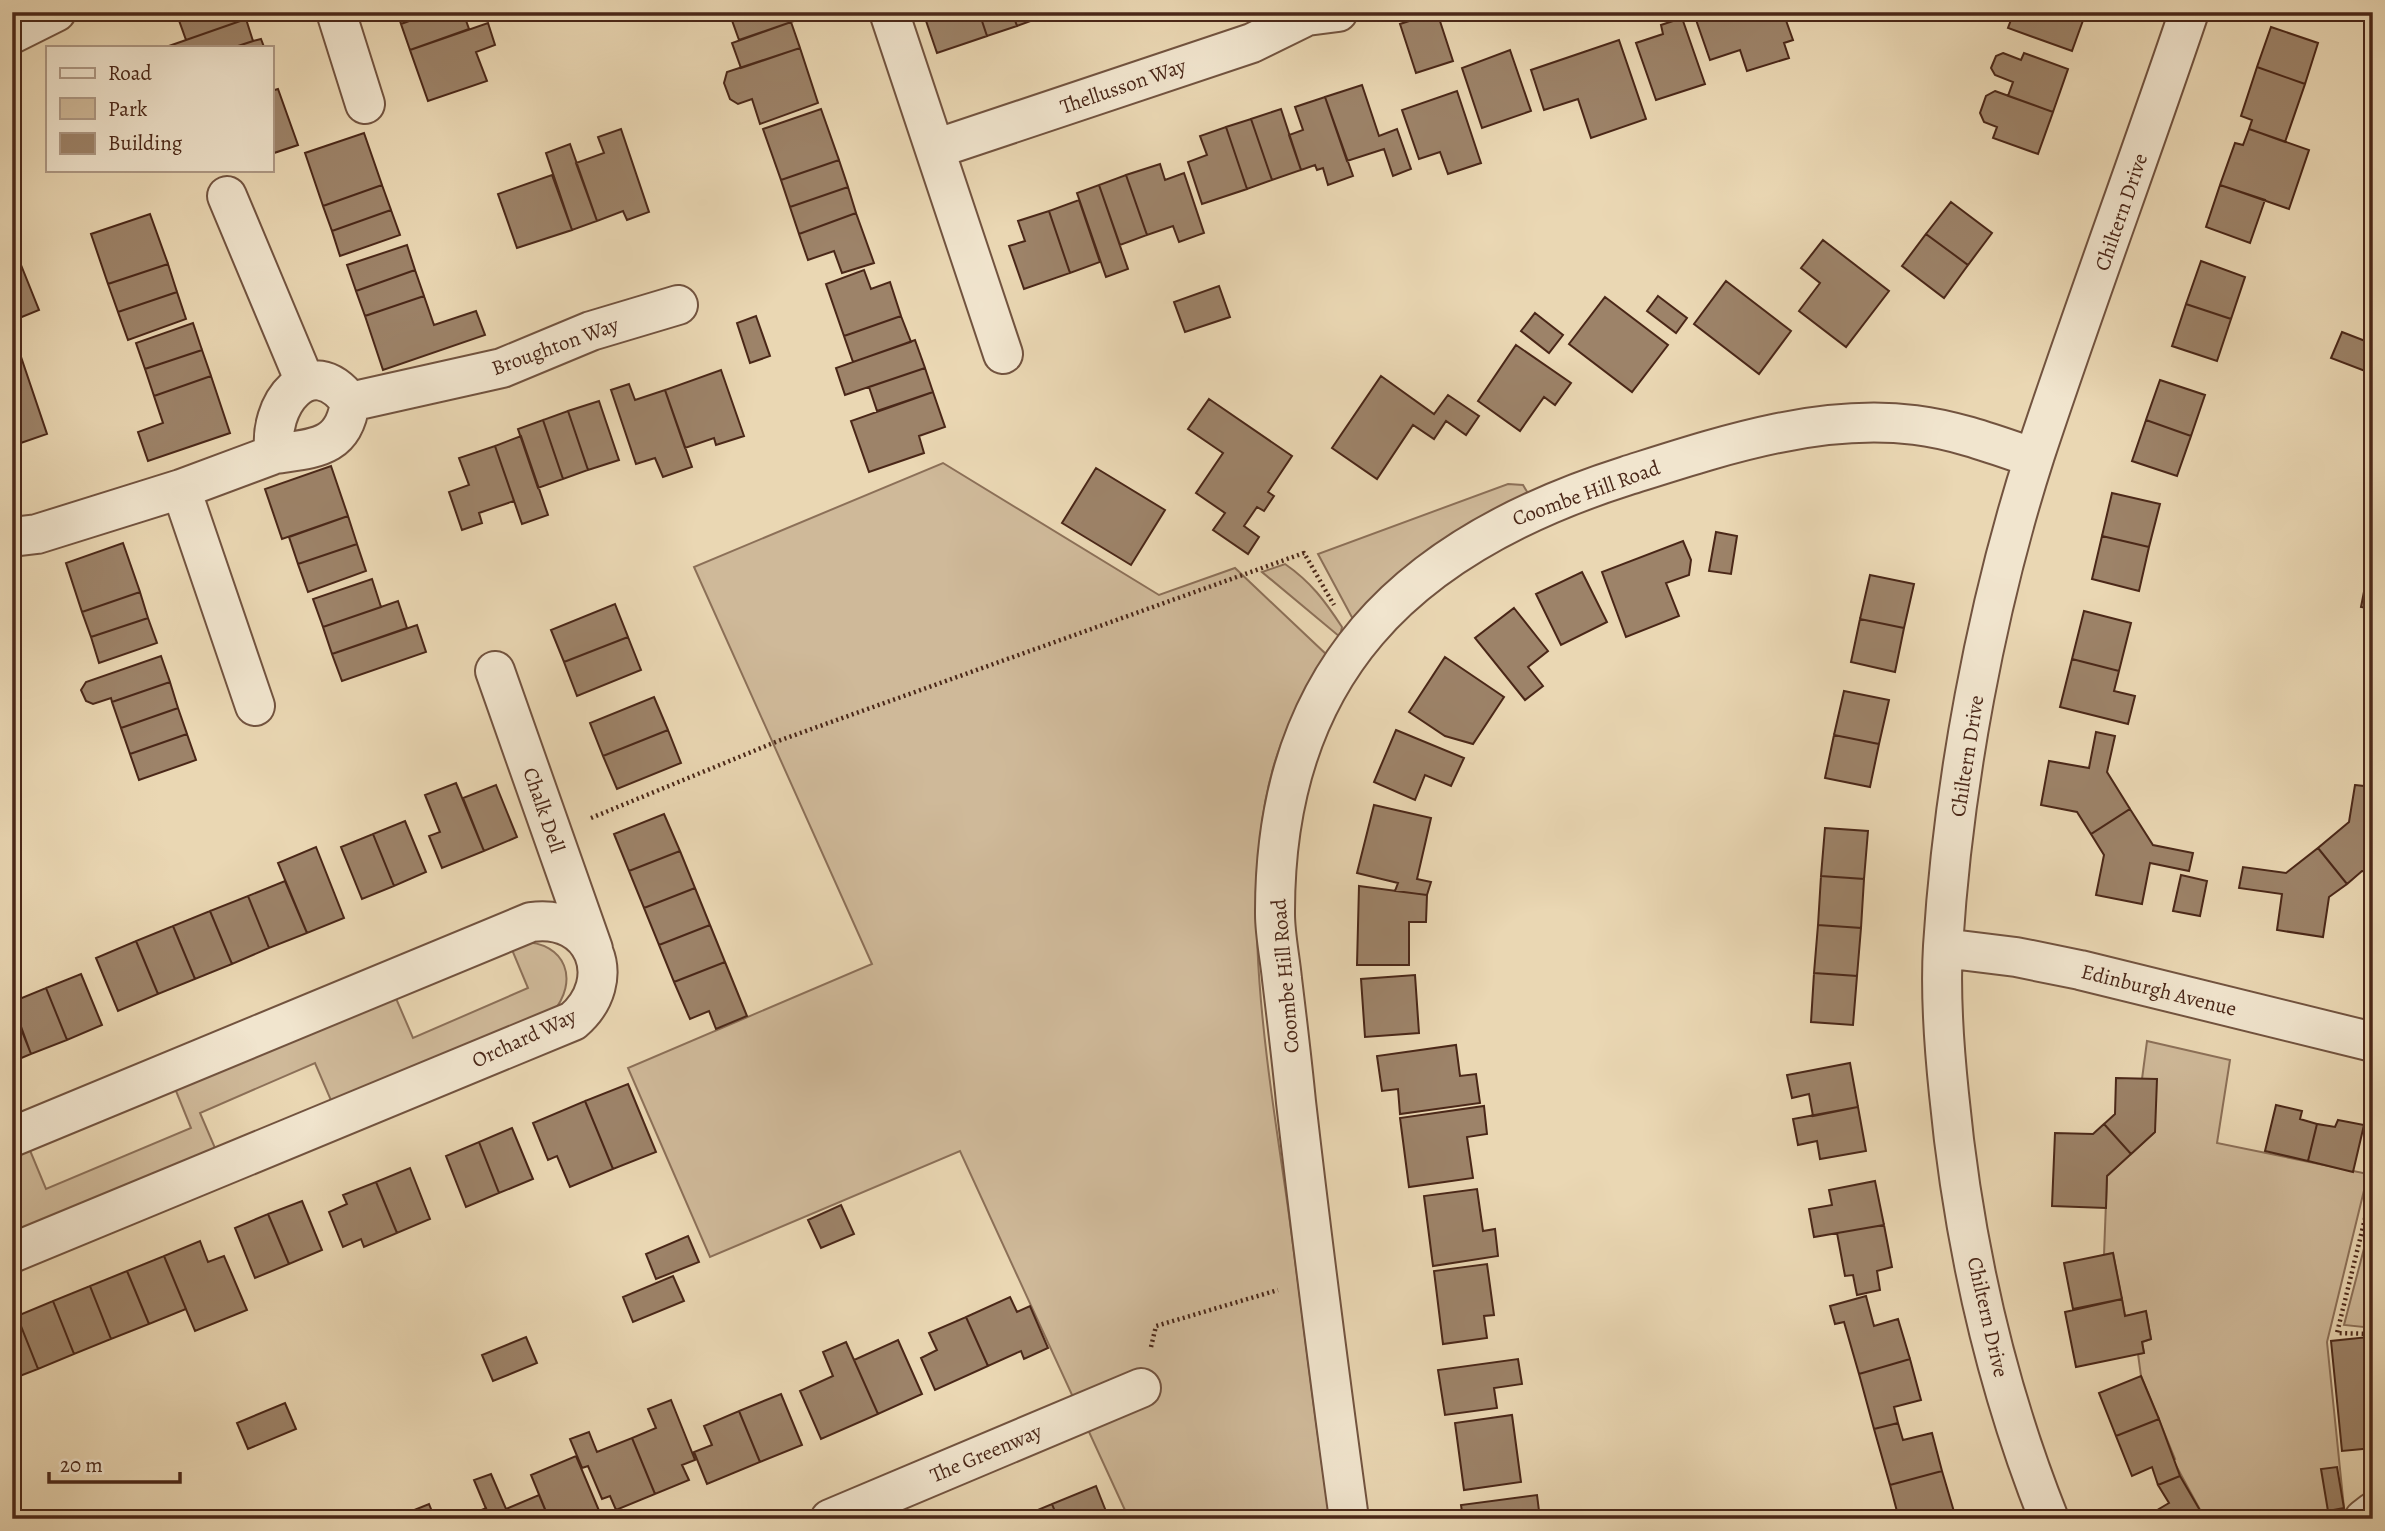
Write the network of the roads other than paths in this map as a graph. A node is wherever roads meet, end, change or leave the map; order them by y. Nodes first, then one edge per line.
1 (55, 12) edge
2 (336, 12) edge
3 (889, 12) edge
4 (2189, 12) edge
5 (1317, 13) edge
6 (12, 34) edge
7 (366, 104) dead end
8 (935, 149) junction
9 (227, 196) dead end
10 (678, 305) dead end
11 (1003, 354) dead end
12 (305, 382) junction
13 (349, 402) junction
14 (275, 454) junction
15 (2034, 458) junction
16 (181, 489) junction
17 (12, 537) edge
18 (495, 671) dead end
19 (255, 706) dead end
20 (1943, 948) junction
21 (593, 950) junction
22 (2373, 1042) edge
23 (12, 1137) edge
24 (12, 1254) edge
25 (1142, 1388) road end
26 (2373, 1512) edge
27 (830, 1519) edge
28 (1349, 1519) edge
29 (2049, 1519) edge
30 (2364, 1519) edge

1 - 6 street
2 - 7 street
3 - 8 street
4 - 15 street, Chiltern Drive
5 - 8 street, Thellusson Way
8 - 11 street
9 - 12 street
10 - 13 street, Broughton Way
12 - 13 street
12 - 14 street
13 - 14 street
14 - 16 street
15 - 20 street, Chiltern Drive
15 - 28 street, Coombe Hill Road
16 - 17 street
16 - 19 street
18 - 21 street, Chalk Dell
20 - 22 street, Edinburgh Avenue
20 - 29 street, Chiltern Drive
21 - 23 street
21 - 24 street, Orchard Way
25 - 27 street, The Greenway
26 - 30 street

